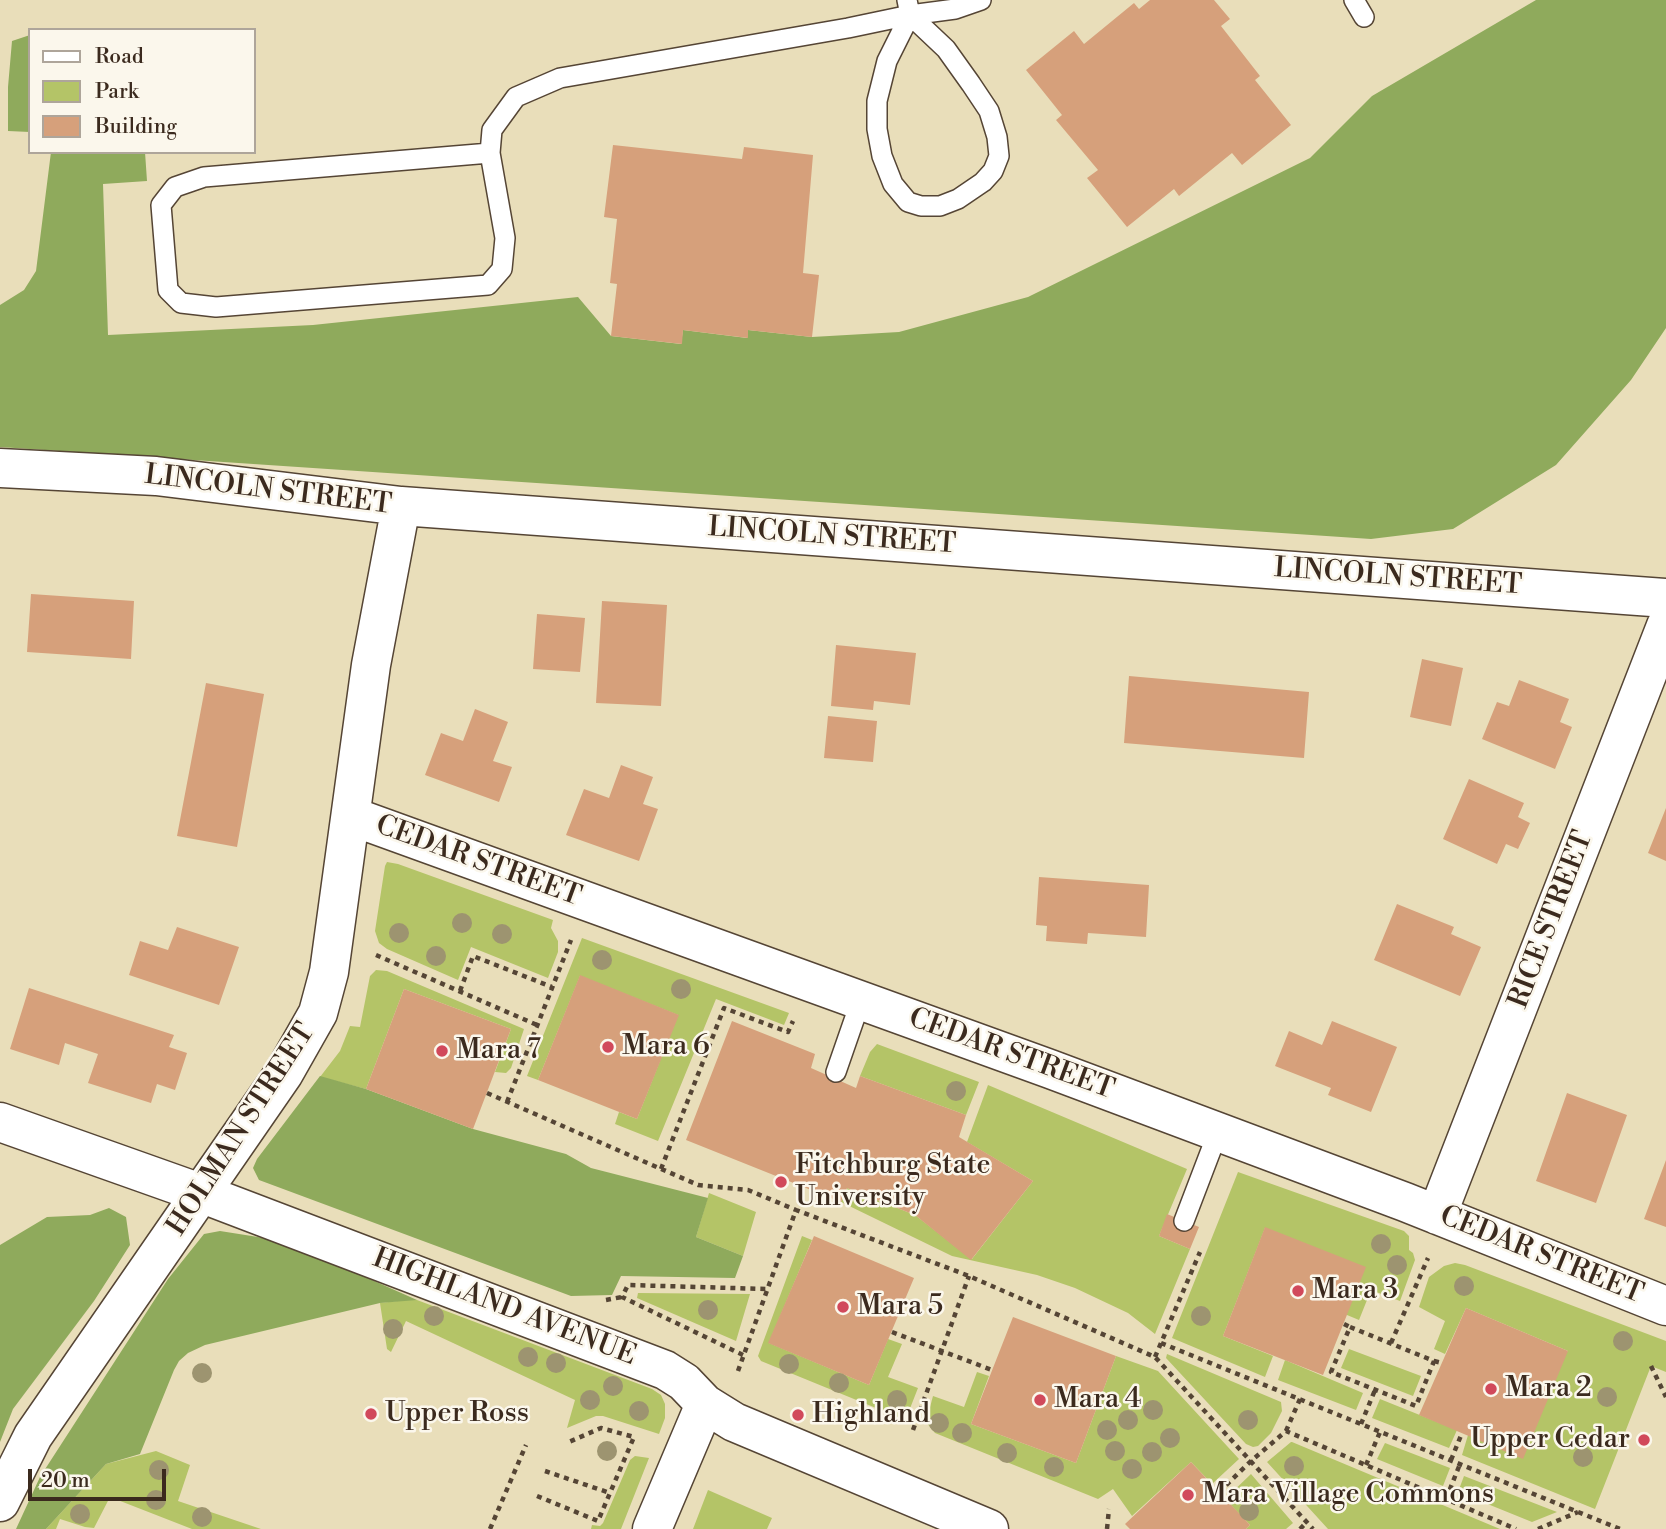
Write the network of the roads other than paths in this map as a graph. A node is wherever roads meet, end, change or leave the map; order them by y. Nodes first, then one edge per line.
1 (982, 0) edge
2 (908, 7) edge
3 (490, 153) junction
4 (0, 468) edge
5 (401, 506) junction
6 (1666, 598) edge
7 (1666, 626) edge
8 (351, 816) junction
9 (861, 1000) junction
10 (836, 1072) dead end
11 (0, 1122) edge
12 (1218, 1132) junction
13 (203, 1194) junction
14 (1441, 1216) junction
15 (1184, 1221) dead end
16 (1666, 1306) edge
17 (705, 1404) junction
18 (0, 1502) edge
19 (652, 1529) edge
20 (989, 1529) edge

1 - 2 lane
2 - 2 lane
2 - 3 lane
3 - 3 lane
4 - 5 street, LINCOLN STREET
5 - 6 street, LINCOLN STREET
5 - 8 street, HOLMAN STREET
7 - 14 street, RICE STREET
8 - 9 street, CEDAR STREET
8 - 13 street, HOLMAN STREET
9 - 10 lane
9 - 12 street, CEDAR STREET
11 - 13 street, HIGHLAND AVENUE
12 - 14 street, CEDAR STREET
12 - 15 lane
13 - 17 street, HIGHLAND AVENUE
13 - 18 street, HOLMAN STREET
14 - 16 street, CEDAR STREET
17 - 19 street
17 - 20 street, HIGHLAND AVENUE

